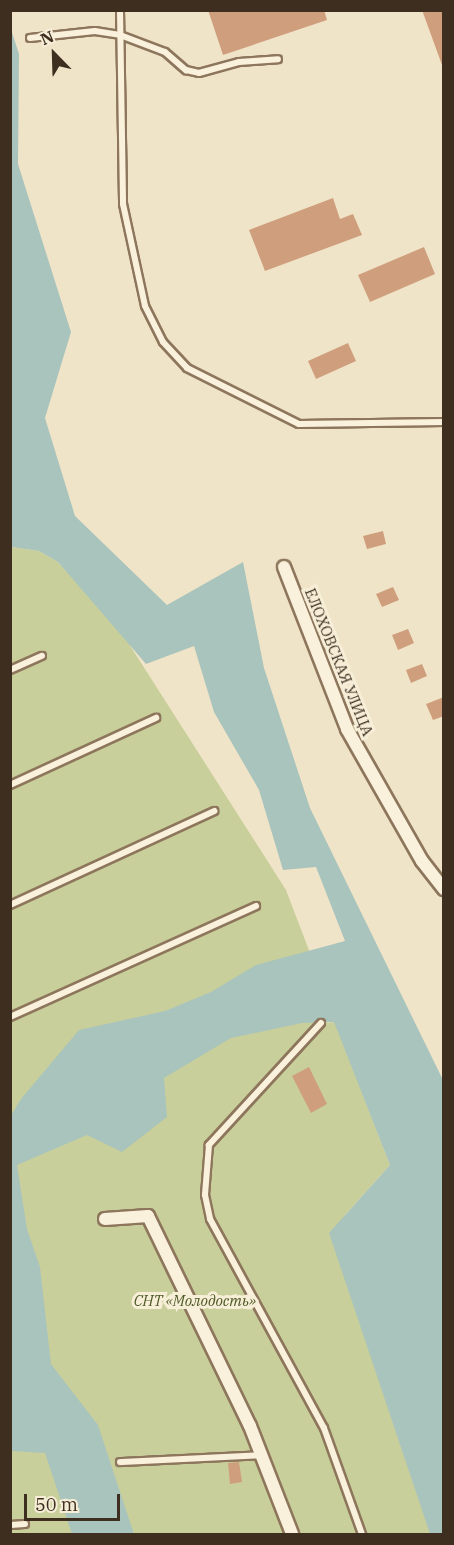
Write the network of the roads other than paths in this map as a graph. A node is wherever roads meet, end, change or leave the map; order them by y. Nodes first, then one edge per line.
1 (120, 10) edge
2 (120, 35) junction
3 (30, 38) dead end
4 (278, 59) dead end
5 (444, 422) edge
6 (284, 567) dead end
7 (42, 656) dead end
8 (10, 670) edge
9 (156, 718) dead end
10 (10, 785) edge
11 (214, 811) dead end
12 (444, 889) edge
13 (10, 905) edge
14 (256, 906) dead end
15 (10, 1017) edge
16 (321, 1023) dead end
17 (105, 1219) dead end
18 (263, 1455) junction
19 (120, 1462) dead end
20 (26, 1524) dead end
21 (10, 1525) edge
22 (292, 1534) edge
23 (362, 1534) edge

1 - 2 lane
2 - 3 lane
2 - 4 lane
2 - 5 lane
6 - 12 street, ЕЛОХОВСКАЯ УЛИЦА
7 - 8 lane
9 - 10 lane
11 - 13 lane
14 - 15 lane
16 - 23 lane
17 - 18 street
18 - 19 lane
18 - 22 street
20 - 21 lane

